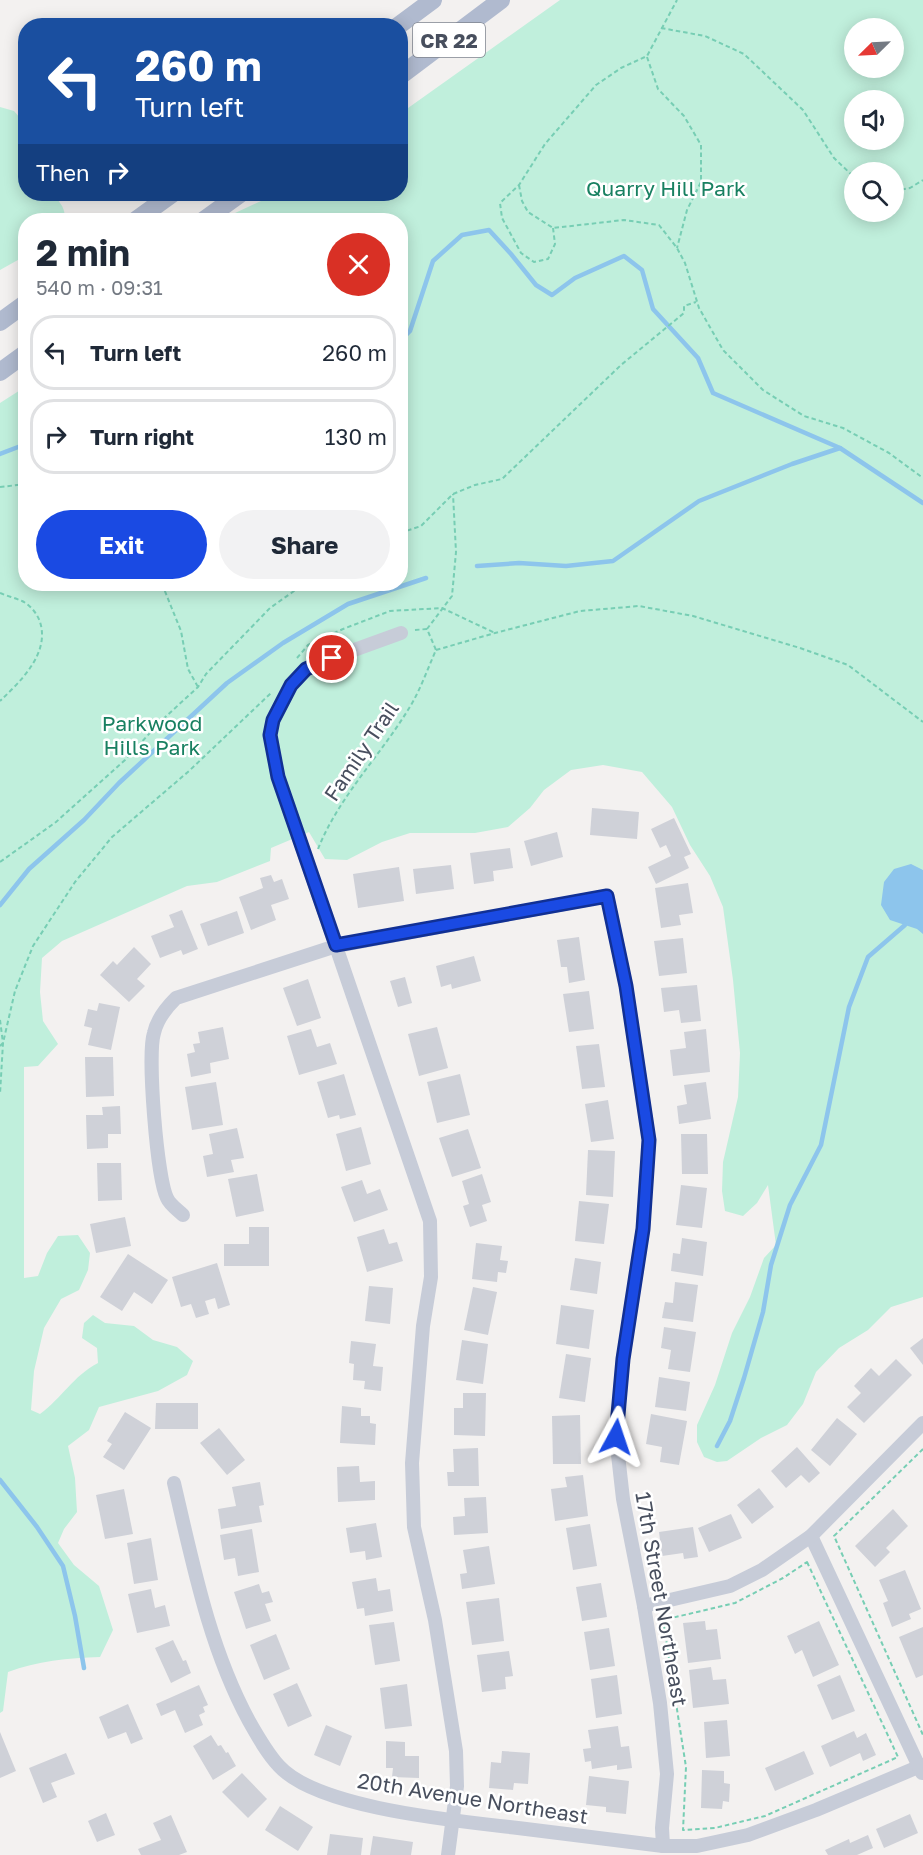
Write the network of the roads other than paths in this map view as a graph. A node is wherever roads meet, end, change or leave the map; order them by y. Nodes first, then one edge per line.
1 (432, 0) edge
2 (501, 0) edge
3 (408, 18) edge
4 (408, 70) edge
5 (162, 201) edge
6 (230, 201) edge
7 (146, 213) edge
8 (214, 213) edge
9 (18, 309) edge
10 (0, 322) edge
11 (18, 359) edge
12 (0, 372) edge
13 (401, 633) dead end
14 (336, 945) junction
15 (183, 1215) dead end
16 (923, 1423) edge
17 (174, 1483) dead end
18 (811, 1536) junction
19 (644, 1606) junction
20 (922, 1769) edge
21 (454, 1820) junction
22 (663, 1846) junction
23 (448, 1855) edge

1 - 3 main road, CR 22
2 - 4 main road, CR 22
5 - 7 main road
6 - 8 main road
9 - 10 main road
11 - 12 main road
13 - 14 street
14 - 15 street
14 - 19 street, 17th Street Northeast
14 - 21 street
16 - 18 street
17 - 21 street, 20th Avenue Northeast
18 - 19 street
18 - 20 street
19 - 22 street, 17th Street Northeast
20 - 22 street, 20th Avenue Northeast
21 - 22 street, 20th Avenue Northeast
21 - 23 street

